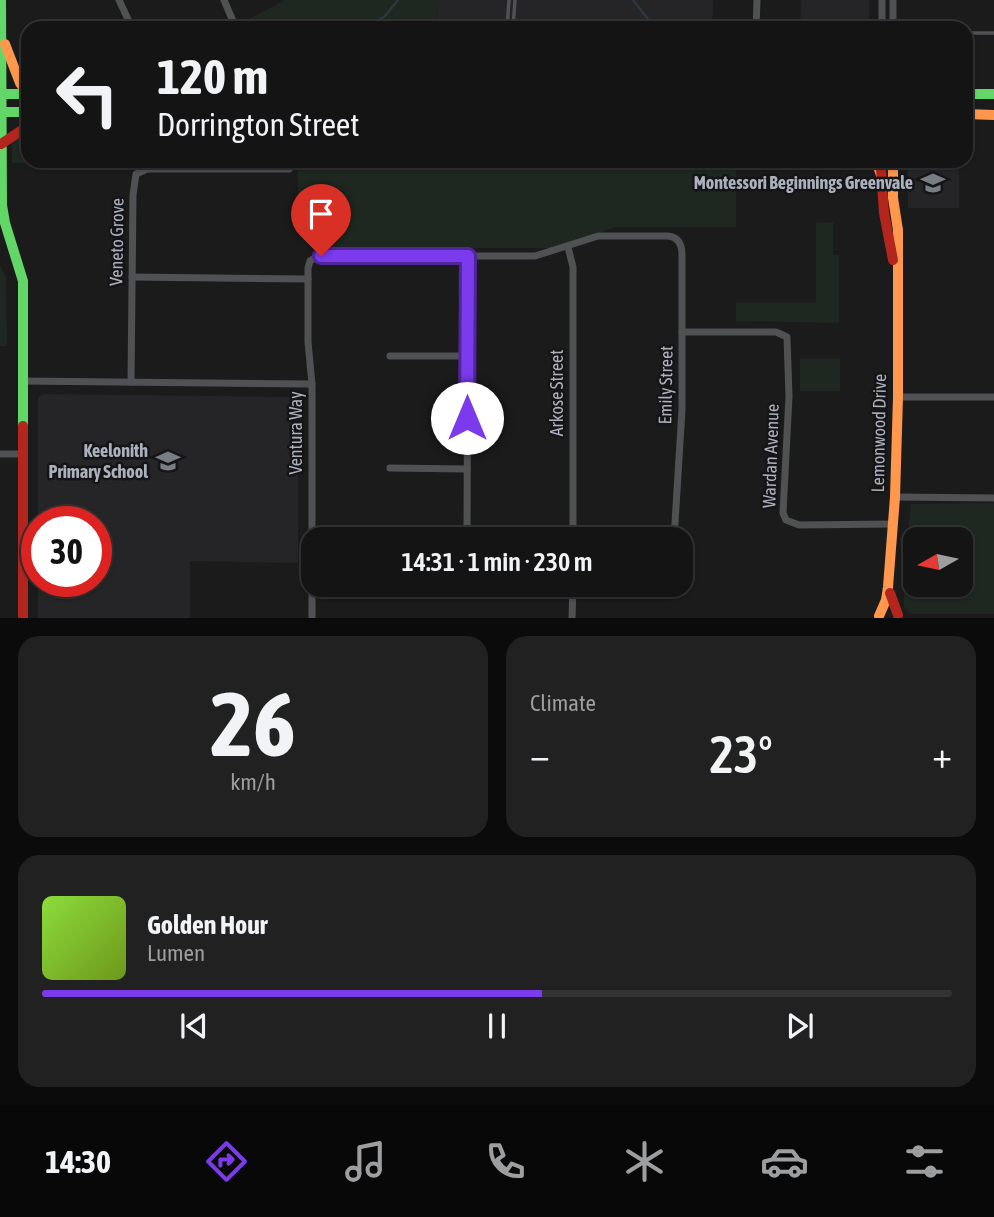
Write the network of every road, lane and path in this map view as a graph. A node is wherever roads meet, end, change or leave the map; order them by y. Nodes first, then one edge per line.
1 (1, 0) edge
2 (119, 0) edge
3 (224, 0) edge
4 (509, 0) edge
5 (515, 0) edge
6 (757, 0) edge
7 (882, 0) edge
8 (893, 0) edge
9 (129, 21) edge
10 (233, 21) edge
11 (508, 21) edge
12 (514, 21) edge
13 (756, 21) edge
14 (882, 21) edge
15 (893, 21) edge
16 (973, 33) edge
17 (994, 33) edge
18 (2, 38) junction
19 (21, 84) edge
20 (1, 94) edge
21 (21, 94) edge
22 (973, 94) edge
23 (994, 94) edge
24 (2, 112) edge
25 (21, 112) edge
26 (973, 114) edge
27 (994, 115) edge
28 (21, 131) edge
29 (1, 144) edge
30 (878, 168) edge
31 (881, 168) edge
32 (893, 168) edge
33 (289, 169) dead end
34 (881, 176) junction
35 (0, 236) edge
36 (568, 247) junction
37 (468, 256) junction
38 (21, 270) junction
39 (132, 277) junction
40 (308, 279) junction
41 (897, 280) junction
42 (682, 332) junction
43 (390, 356) dead end
44 (467, 356) junction
45 (23, 381) junction
46 (131, 382) junction
47 (312, 384) junction
48 (898, 397) junction
49 (994, 397) edge
50 (0, 454) edge
51 (23, 454) junction
52 (390, 468) dead end
53 (467, 470) junction
54 (895, 498) junction
55 (994, 498) edge
56 (894, 524) junction
57 (313, 527) edge
58 (467, 527) edge
59 (573, 527) edge
60 (675, 527) edge
61 (888, 587) junction
62 (313, 597) edge
63 (573, 597) edge
64 (878, 617) edge
65 (899, 617) edge
66 (23, 618) edge
67 (312, 618) edge
68 (572, 618) edge

1 - 18 street
2 - 9 street
3 - 10 street
4 - 11 lane
5 - 12 lane
6 - 13 street
7 - 14 street
8 - 15 street
16 - 17 lane
18 - 19 street
18 - 20 street
20 - 21 street
20 - 24 street
22 - 23 street
24 - 25 street
24 - 29 street
26 - 27 street
28 - 29 street
29 - 38 street
30 - 34 street
31 - 34 street, Lemonwood Drive
32 - 41 street, Lemonwood Drive
33 - 39 street, Veneto Grove
34 - 41 street, Lemonwood Drive
35 - 38 street
36 - 37 street
36 - 42 street, Emily Street
36 - 59 street, Arkose Street
37 - 40 street, Ventura Way
37 - 44 street
38 - 45 street
39 - 40 street
39 - 46 street, Veneto Grove
40 - 47 street, Ventura Way
41 - 48 street, Lemonwood Drive
42 - 56 street, Wardan Avenue
42 - 60 street, Emily Street
43 - 44 street
44 - 53 street
45 - 46 street
45 - 51 street
46 - 47 street
47 - 57 street, Ventura Way
48 - 49 street
48 - 54 street, Lemonwood Drive
50 - 51 street
51 - 66 street
52 - 53 street
53 - 58 street
54 - 55 street
54 - 56 street, Lemonwood Drive
56 - 61 street, Lemonwood Drive
61 - 64 street, Lemonwood Drive
61 - 65 street, Lemonwood Drive
62 - 67 street, Ventura Way
63 - 68 street
64 - 65 street

